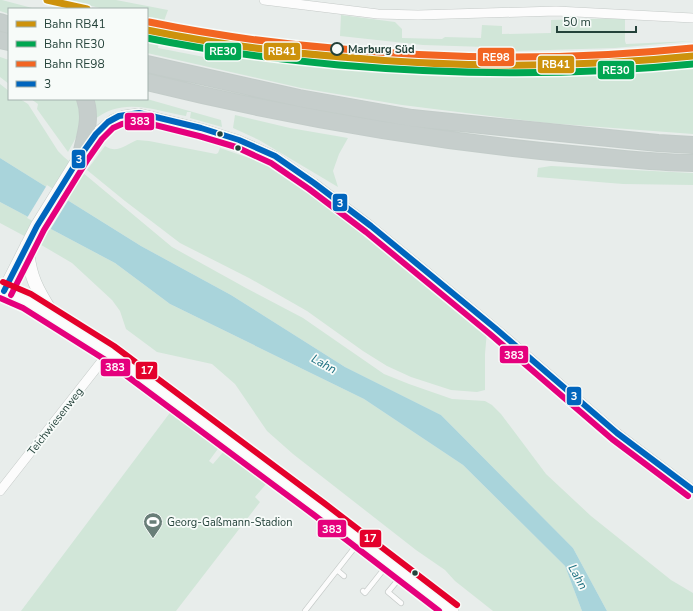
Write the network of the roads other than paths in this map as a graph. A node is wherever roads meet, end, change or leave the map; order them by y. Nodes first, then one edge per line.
1 (264, 0) edge
2 (693, 18) edge
3 (148, 64) edge
4 (148, 82) edge
5 (85, 100) edge
6 (91, 132) junction
7 (693, 145) edge
8 (81, 155) joint
9 (693, 164) edge
10 (27, 244) junction
11 (2, 290) edge
12 (54, 317) junction
13 (109, 352) junction
14 (693, 490) edge
15 (0, 491) edge
16 (360, 540) junction
17 (389, 562) junction
18 (337, 570) junction
19 (404, 573) junction
20 (344, 576) dead end
21 (363, 591) dead end
22 (402, 603) dead end
23 (306, 611) edge
24 (452, 611) edge

1 - 2 street
3 - 7 highway
4 - 9 highway
5 - 6 highway
6 - 8 highway
6 - 14 street
8 - 10 main road
10 - 11 main road
10 - 12 main road
11 - 12 main road
12 - 13 main road
13 - 15 street, Teichwiesenweg
13 - 16 main road
16 - 17 main road
16 - 18 lane
17 - 19 main road
17 - 21 lane
18 - 20 lane
18 - 23 lane
19 - 22 lane
19 - 24 main road

